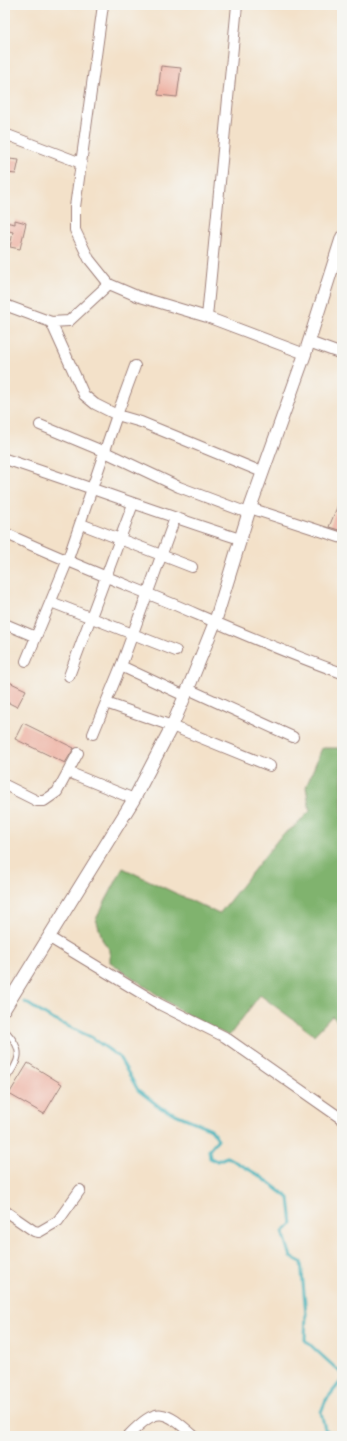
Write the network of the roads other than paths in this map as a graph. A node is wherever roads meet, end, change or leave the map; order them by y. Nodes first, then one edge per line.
1 (103, 5) edge
2 (237, 5) edge
3 (5, 134) edge
4 (81, 163) junction
5 (342, 237) edge
6 (108, 284) junction
7 (5, 305) edge
8 (207, 317) junction
9 (51, 322) junction
10 (309, 342) junction
11 (305, 354) junction
12 (342, 354) edge
13 (135, 366) dead end
14 (117, 415) junction
15 (40, 425) dead end
16 (105, 452) junction
17 (5, 459) edge
18 (262, 472) junction
19 (93, 488) junction
20 (133, 504) junction
21 (249, 510) junction
22 (175, 518) junction
23 (81, 524) junction
24 (5, 533) edge
25 (342, 538) edge
26 (240, 539) junction
27 (120, 540) junction
28 (162, 554) junction
29 (67, 562) junction
30 (192, 567) dead end
31 (106, 576) junction
32 (147, 593) junction
33 (50, 602) junction
34 (90, 618) junction
35 (216, 622) junction
36 (5, 624) edge
37 (132, 634) junction
38 (36, 636) junction
39 (176, 651) dead end
40 (26, 661) dead end
41 (121, 666) junction
42 (342, 673) edge
43 (69, 676) dead end
44 (187, 693) junction
45 (106, 703) junction
46 (172, 726) junction
47 (93, 734) dead end
48 (293, 738) dead end
49 (78, 753) dead end
50 (270, 766) dead end
51 (68, 772) junction
52 (5, 785) edge
53 (134, 799) junction
54 (50, 938) junction
55 (5, 1008) edge
56 (5, 1030) edge
57 (5, 1081) edge
58 (342, 1119) edge
59 (80, 1190) dead end
60 (5, 1211) edge
61 (128, 1436) edge
62 (194, 1436) edge

1 - 4 street
2 - 8 street
3 - 4 street
4 - 6 street
5 - 10 street
6 - 8 street
6 - 9 street
7 - 9 street
8 - 11 street
9 - 14 street
10 - 11 street
10 - 12 street
11 - 18 street
13 - 14 street
14 - 16 street
14 - 18 street
15 - 16 street
16 - 19 street
16 - 21 street
17 - 19 street
18 - 21 street
19 - 20 street
19 - 23 street
20 - 22 street
20 - 27 street
21 - 25 street
21 - 26 street
22 - 26 street
22 - 28 street
23 - 27 street
23 - 29 street
24 - 29 street
26 - 35 street
27 - 28 street
27 - 31 street
28 - 30 street
28 - 32 street
29 - 31 street
29 - 33 street
31 - 32 street
31 - 34 street
32 - 35 street
32 - 37 street
33 - 34 street
33 - 38 street
34 - 37 street
34 - 43 street
35 - 42 street
35 - 44 street
36 - 38 street
37 - 39 street
37 - 41 street
38 - 40 street
41 - 44 street
41 - 45 street
44 - 46 street
44 - 48 street
45 - 46 street
45 - 47 street
46 - 50 street
46 - 53 street
49 - 51 street
51 - 52 street
51 - 53 street
53 - 54 street
54 - 55 street
54 - 58 street
56 - 57 lane
59 - 60 street
61 - 62 street

